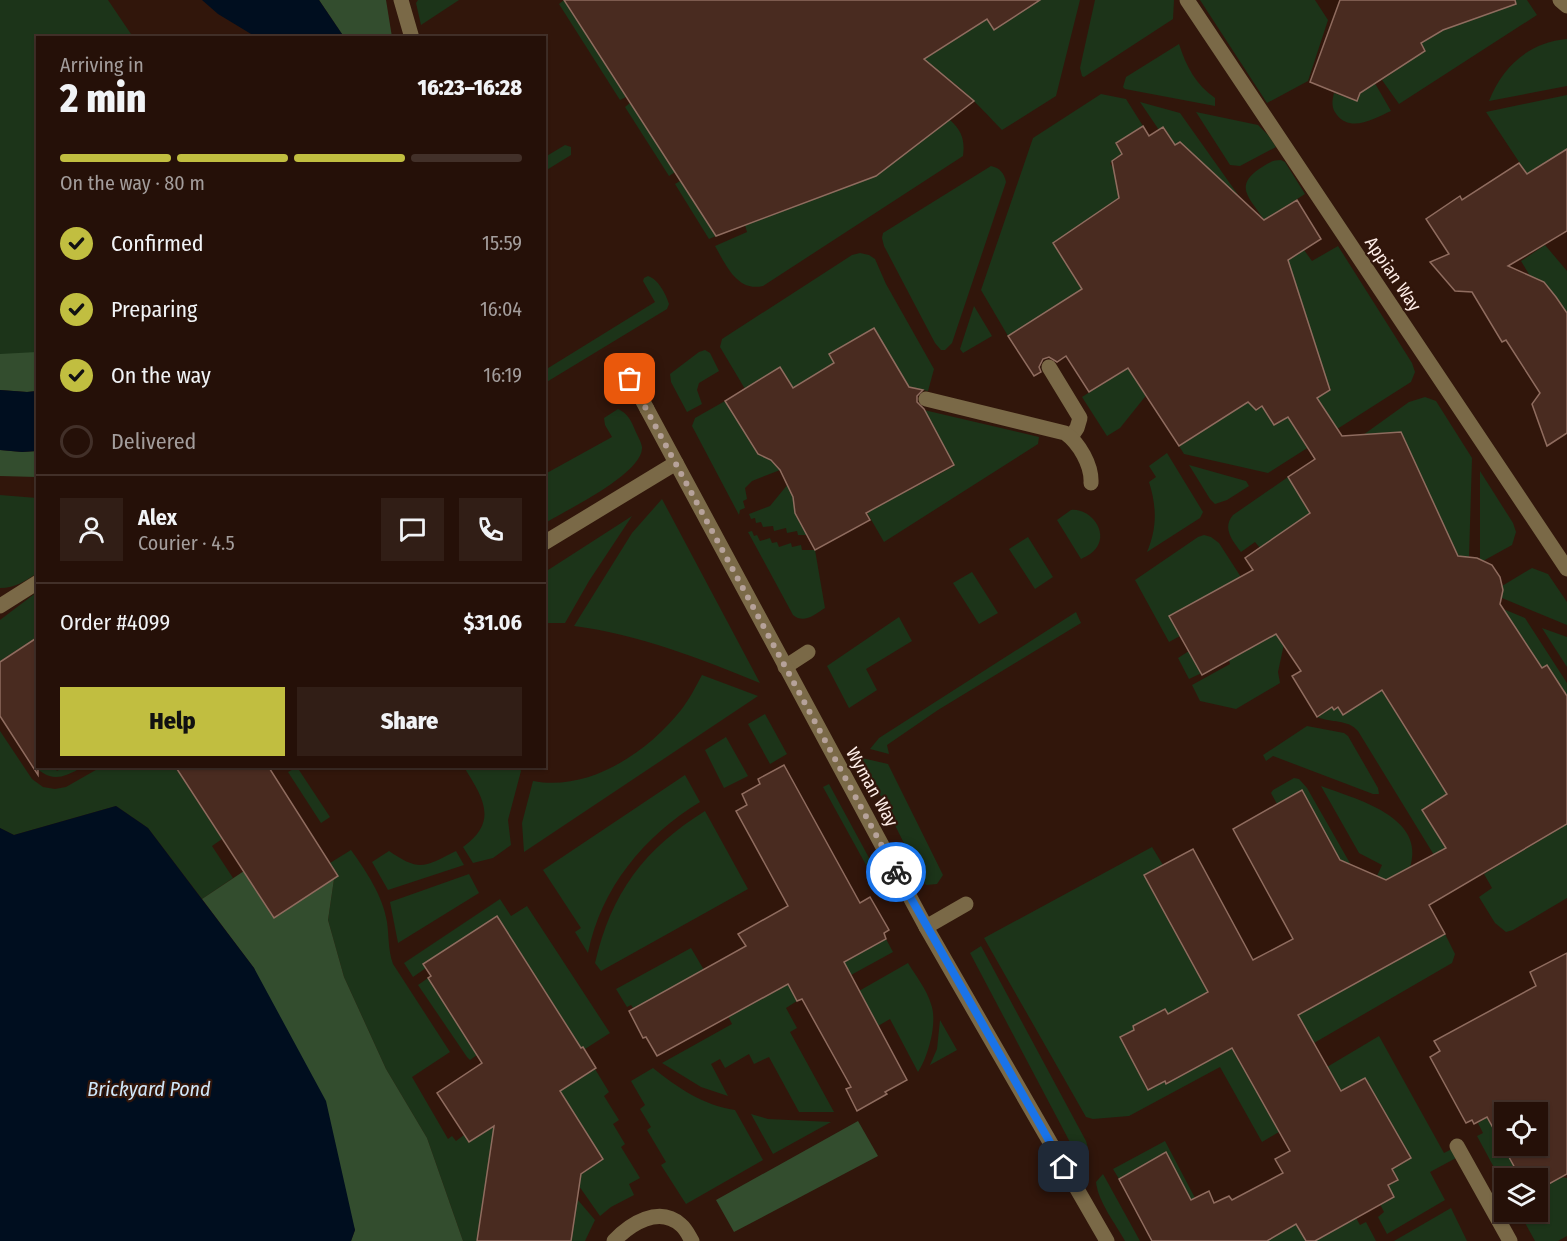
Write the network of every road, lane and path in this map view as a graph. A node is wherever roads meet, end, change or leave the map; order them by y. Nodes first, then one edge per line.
1 (401, 0) edge
2 (1187, 0) edge
3 (1560, 0) edge
4 (1567, 6) edge
5 (411, 36) edge
6 (1049, 367) dead end
7 (630, 379) dead end
8 (926, 399) dead end
9 (1071, 437) junction
10 (676, 463) junction
11 (1091, 483) dead end
12 (546, 542) edge
13 (1567, 569) edge
14 (36, 583) edge
15 (0, 606) edge
16 (808, 652) dead end
17 (785, 667) junction
18 (966, 904) dead end
19 (926, 927) junction
20 (1457, 1146) dead end
21 (614, 1241) edge
22 (692, 1241) edge
23 (1107, 1241) edge
24 (1510, 1241) edge

1 - 5 street
2 - 13 street, Appian Way
3 - 4 street
6 - 9 street
7 - 10 street, Wyman Way
8 - 9 street
9 - 11 street
10 - 12 street
10 - 17 street, Wyman Way
14 - 15 street
16 - 17 street
17 - 19 street, Wyman Way
18 - 19 street
19 - 23 street, Wyman Way
20 - 24 street
21 - 22 street

